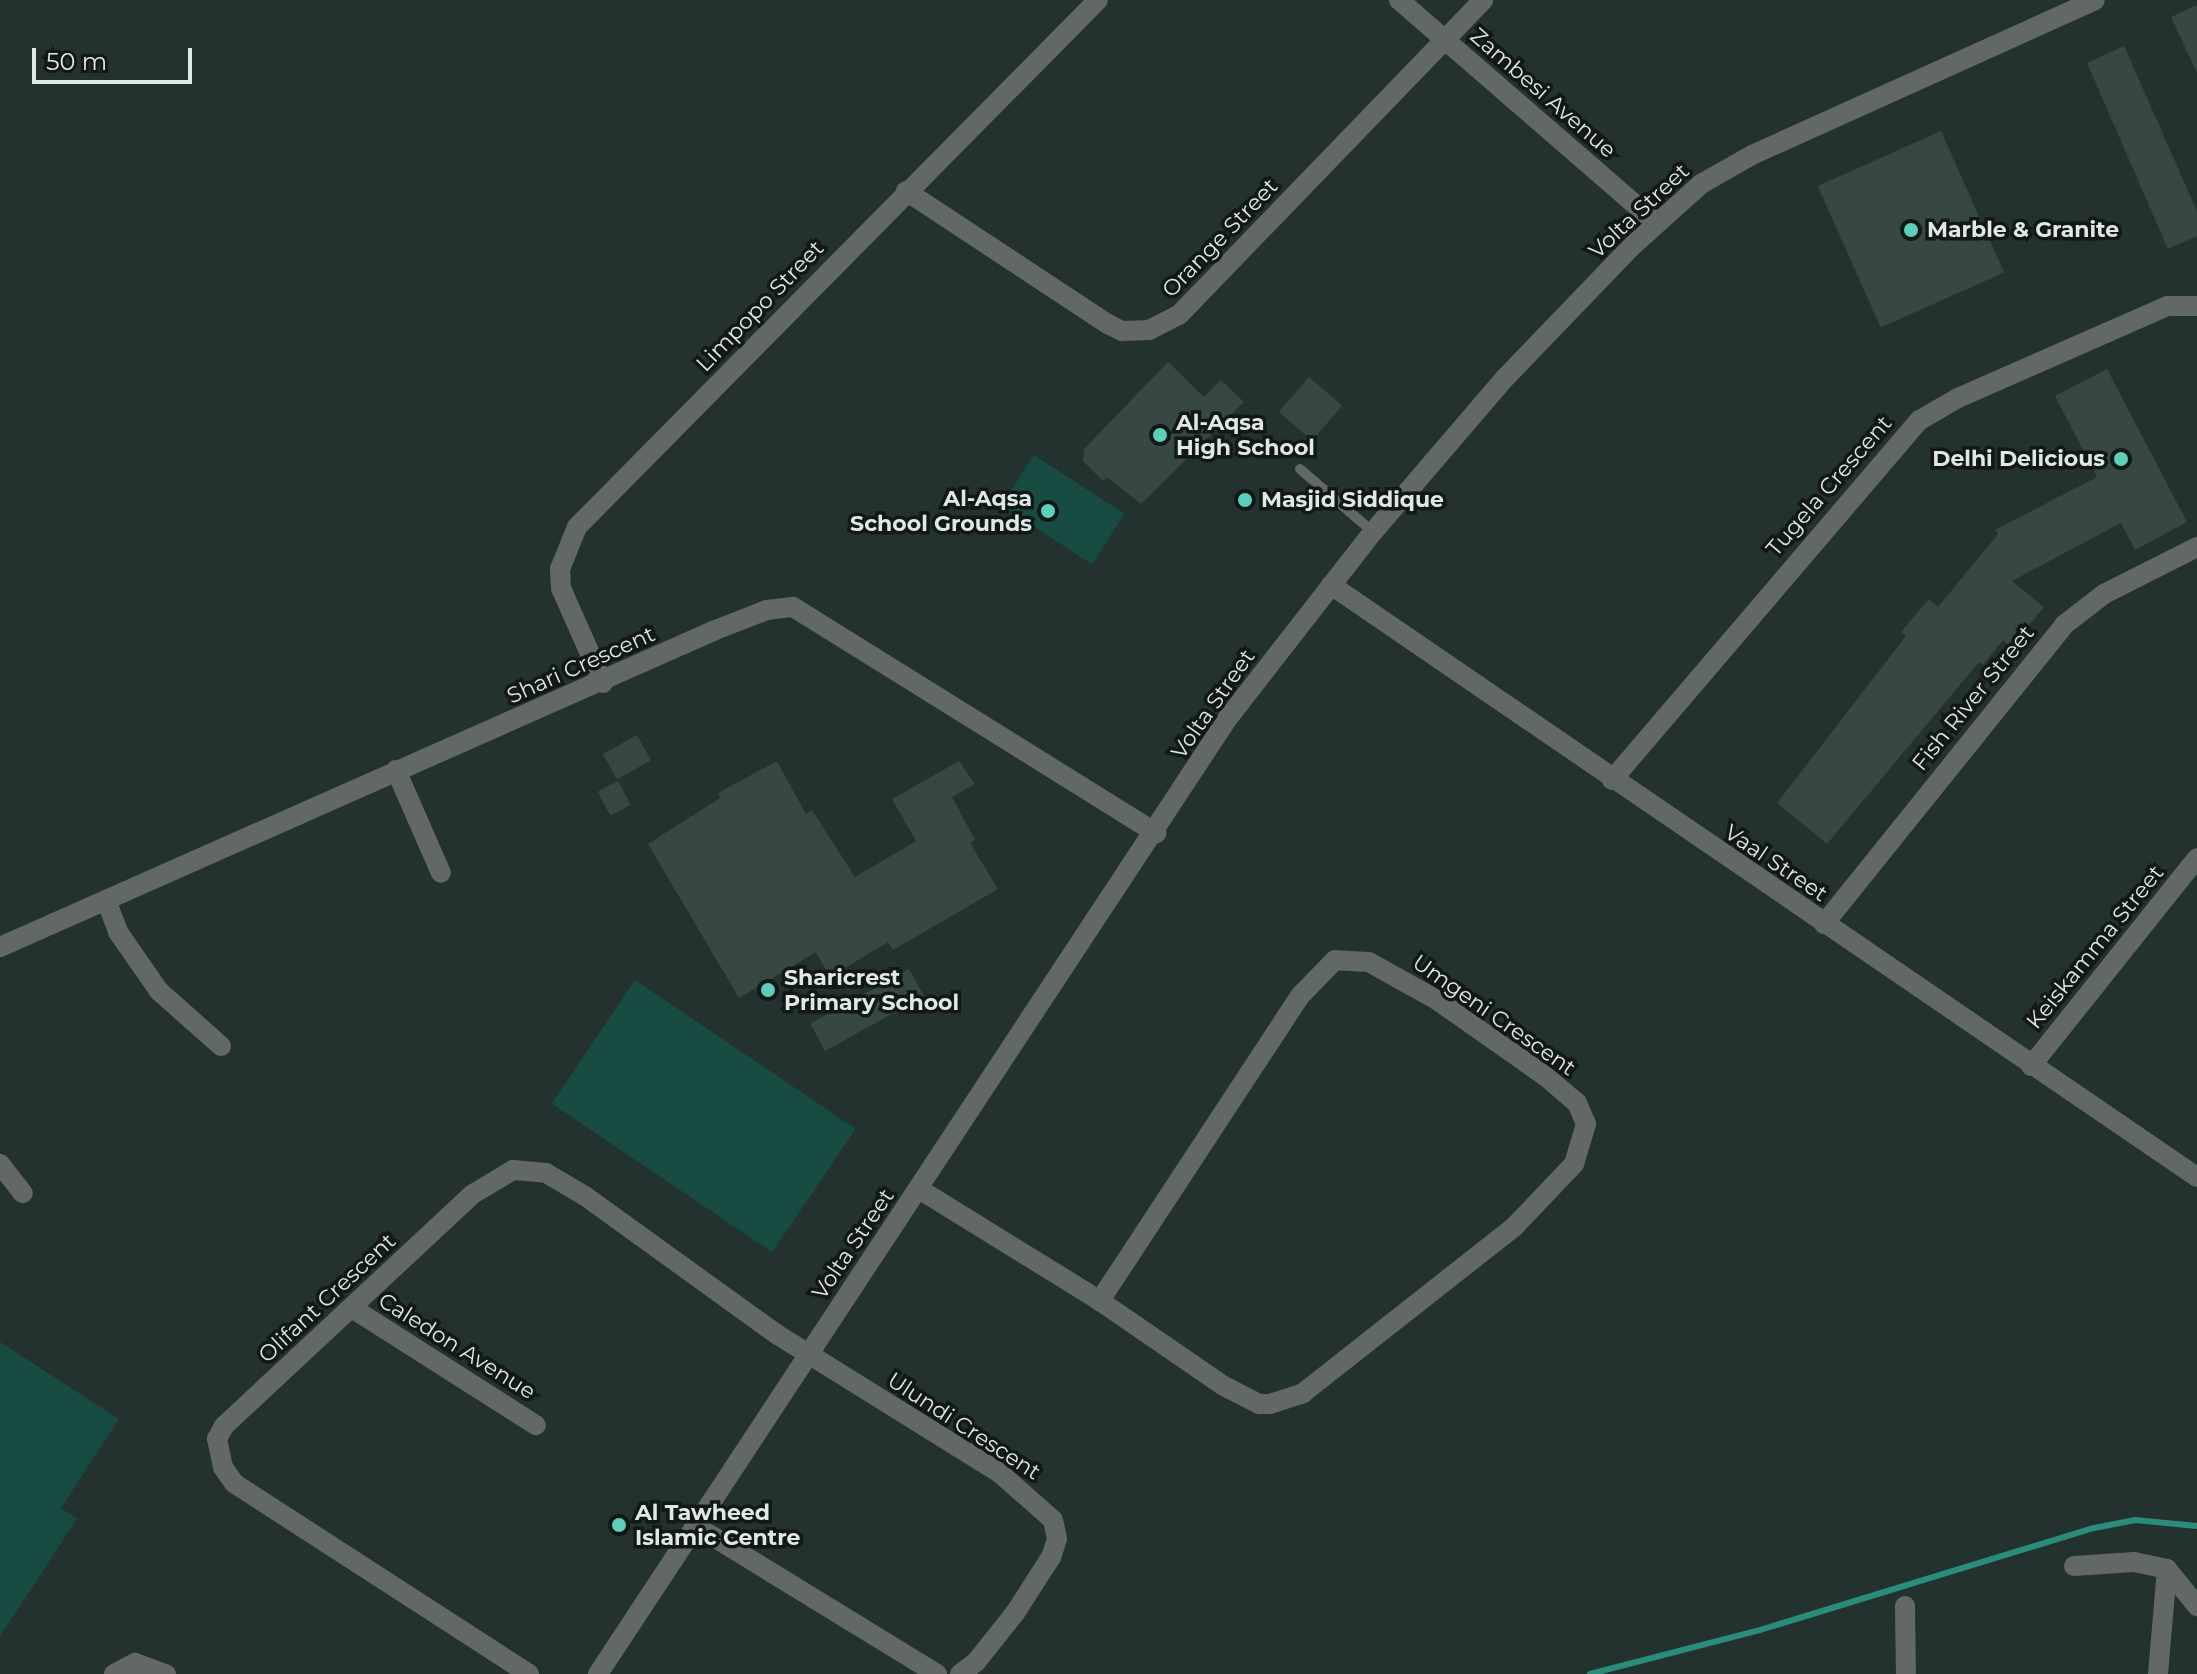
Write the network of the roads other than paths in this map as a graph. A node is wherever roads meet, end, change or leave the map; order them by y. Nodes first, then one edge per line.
1 (1098, 0) edge
2 (1399, 0) edge
3 (1483, 0) edge
4 (2095, 0) edge
5 (1444, 39) junction
6 (906, 191) junction
7 (1656, 223) junction
8 (2197, 306) edge
9 (1300, 469) dead end
10 (1373, 532) junction
11 (2197, 547) edge
12 (1331, 585) junction
13 (603, 683) junction
14 (396, 770) junction
15 (1612, 780) junction
16 (1156, 833) junction
17 (2197, 858) edge
18 (441, 873) dead end
19 (106, 900) junction
20 (1824, 924) junction
21 (0, 947) edge
22 (221, 1046) dead end
23 (2031, 1066) junction
24 (0, 1164) edge
25 (2197, 1177) edge
26 (919, 1189) junction
27 (23, 1193) dead end
28 (1100, 1301) junction
29 (352, 1308) junction
30 (809, 1354) junction
31 (536, 1425) dead end
32 (694, 1525) junction
33 (2074, 1566) dead end
34 (2167, 1569) junction
35 (1905, 1606) dead end
36 (2197, 1606) edge
37 (114, 1674) edge
38 (166, 1674) edge
39 (529, 1674) edge
40 (598, 1674) edge
41 (937, 1674) edge
42 (960, 1674) edge
43 (1906, 1674) edge
44 (2158, 1674) edge

1 - 6 street, Limpopo Street
2 - 5 street, Zambesi Avenue
3 - 5 street, Orange Street
4 - 7 street, Volta Street
5 - 6 street, Orange Street
5 - 7 street, Zambesi Avenue
6 - 13 street, Limpopo Street
7 - 10 street, Volta Street
8 - 15 street, Tugela Crescent
9 - 10 lane
10 - 12 street, Volta Street
11 - 20 street, Fish River Street
12 - 15 street, Vaal Street
12 - 16 street, Volta Street
13 - 14 street, Shari Crescent
13 - 16 street, Shari Crescent
14 - 18 street
14 - 19 street, Shari Crescent
15 - 20 street, Vaal Street
16 - 26 street, Volta Street
17 - 23 street, Keiskamma Street
19 - 21 street, Shari Crescent
19 - 22 street
20 - 23 street, Vaal Street
23 - 25 street, Vaal Street
24 - 27 street
26 - 28 street, Umgeni Crescent
26 - 30 street, Volta Street
28 - 28 street, Umgeni Crescent
29 - 30 street, Olifant Crescent
29 - 31 street, Caledon Avenue
29 - 39 street, Olifant Crescent
30 - 32 street, Volta Street
30 - 42 street, Ulundi Crescent
32 - 40 street, Volta Street
32 - 41 street
33 - 34 street
34 - 36 street
34 - 44 street
35 - 43 street
37 - 38 street

